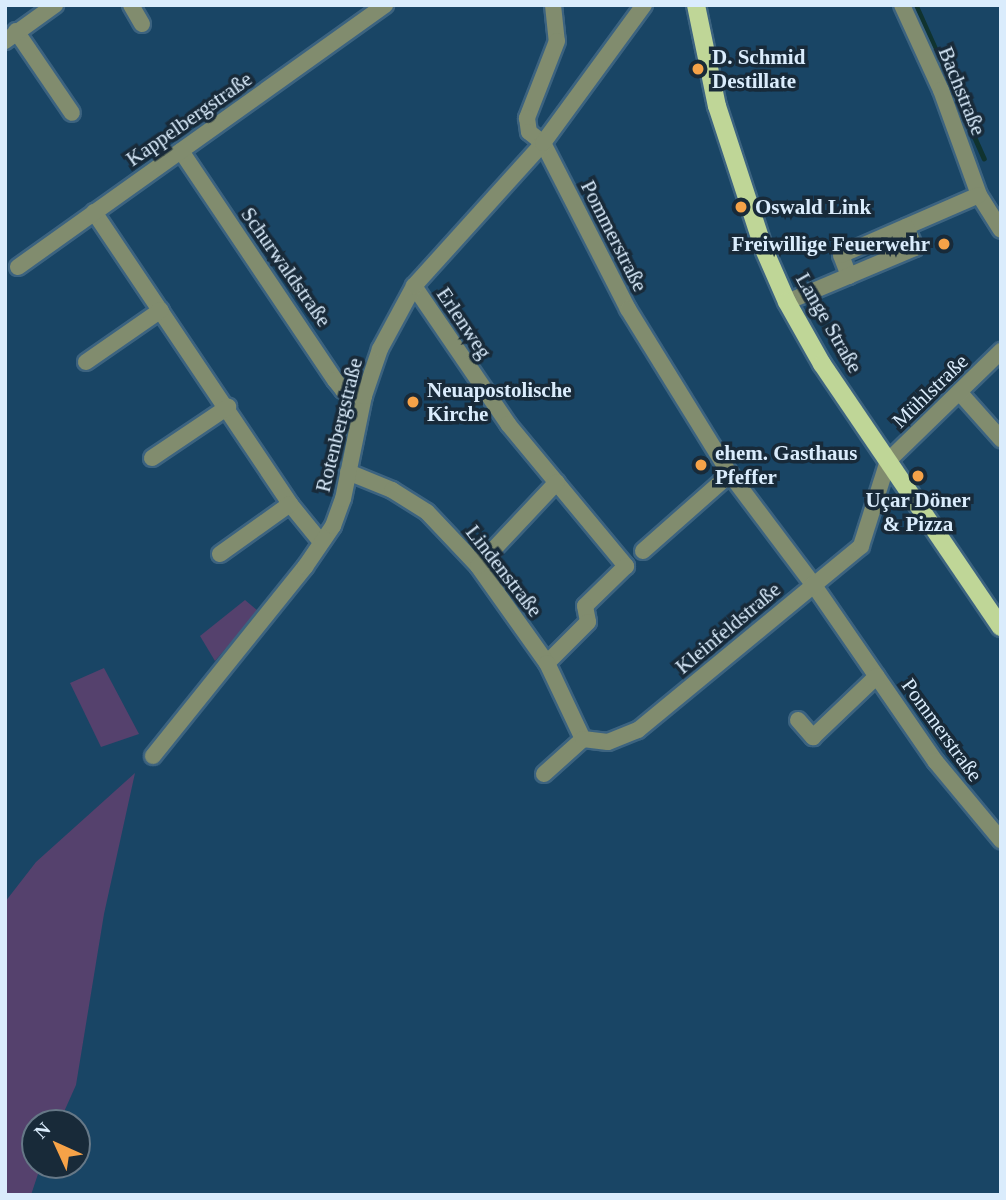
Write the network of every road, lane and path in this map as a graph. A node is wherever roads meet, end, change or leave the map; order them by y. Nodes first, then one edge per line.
1 (55, 5) edge
2 (131, 5) edge
3 (385, 5) edge
4 (553, 5) edge
5 (643, 5) edge
6 (696, 5) edge
7 (902, 5) edge
8 (142, 24) dead end
9 (11, 36) edge
10 (72, 113) dead end
11 (542, 143) junction
12 (181, 150) junction
13 (979, 195) junction
14 (94, 212) junction
15 (906, 227) junction
16 (1001, 230) edge
17 (18, 267) dead end
18 (849, 276) junction
19 (414, 286) junction
20 (787, 302) junction
21 (161, 310) junction
22 (1001, 351) edge
23 (86, 362) dead end
24 (960, 393) junction
25 (364, 396) junction
26 (228, 407) junction
27 (1001, 439) edge
28 (152, 458) dead end
29 (888, 461) junction
30 (348, 472) junction
31 (730, 474) junction
32 (557, 482) junction
33 (290, 504) junction
34 (321, 542) junction
35 (643, 551) dead end
36 (220, 554) dead end
37 (478, 566) junction
38 (813, 584) junction
39 (1001, 627) edge
40 (547, 663) junction
41 (877, 676) junction
42 (798, 720) dead end
43 (583, 739) junction
44 (153, 756) dead end
45 (544, 774) dead end
46 (1001, 840) edge

1 - 9 street
2 - 8 street
3 - 12 street, Kappelbergstraße
4 - 11 street, Pommerstraße
5 - 11 street, Rotenbergstraße
6 - 20 main road, Lange Straße
7 - 13 street, Bachstraße
9 - 10 street
11 - 19 street, Rotenbergstraße
11 - 31 street, Pommerstraße
12 - 14 street, Kappelbergstraße
12 - 25 street, Schurwaldstraße
13 - 15 street
13 - 16 street, Bachstraße
14 - 17 street, Kappelbergstraße
14 - 21 street
15 - 18 street
15 - 18 street
18 - 20 street
19 - 25 street, Rotenbergstraße
19 - 32 street, Erlenweg
20 - 29 main road, Lange Straße
21 - 23 street
21 - 26 street
22 - 24 street, Mühlstraße
24 - 27 street
24 - 29 street, Mühlstraße
25 - 30 street, Rotenbergstraße
26 - 28 street
26 - 33 street
29 - 38 street, Kleinfeldstraße
29 - 39 main road, Lange Straße
30 - 34 street, Rotenbergstraße
30 - 37 street, Lindenstraße
31 - 35 street
31 - 38 street, Pommerstraße
32 - 37 street
32 - 40 street, Erlenweg
33 - 34 street
33 - 36 street
34 - 44 street, Rotenbergstraße
37 - 40 street, Lindenstraße
38 - 41 street, Pommerstraße
38 - 43 street, Kleinfeldstraße
40 - 43 street, Lindenstraße
41 - 42 street, Pommerstraße
41 - 46 street, Pommerstraße
43 - 45 street

